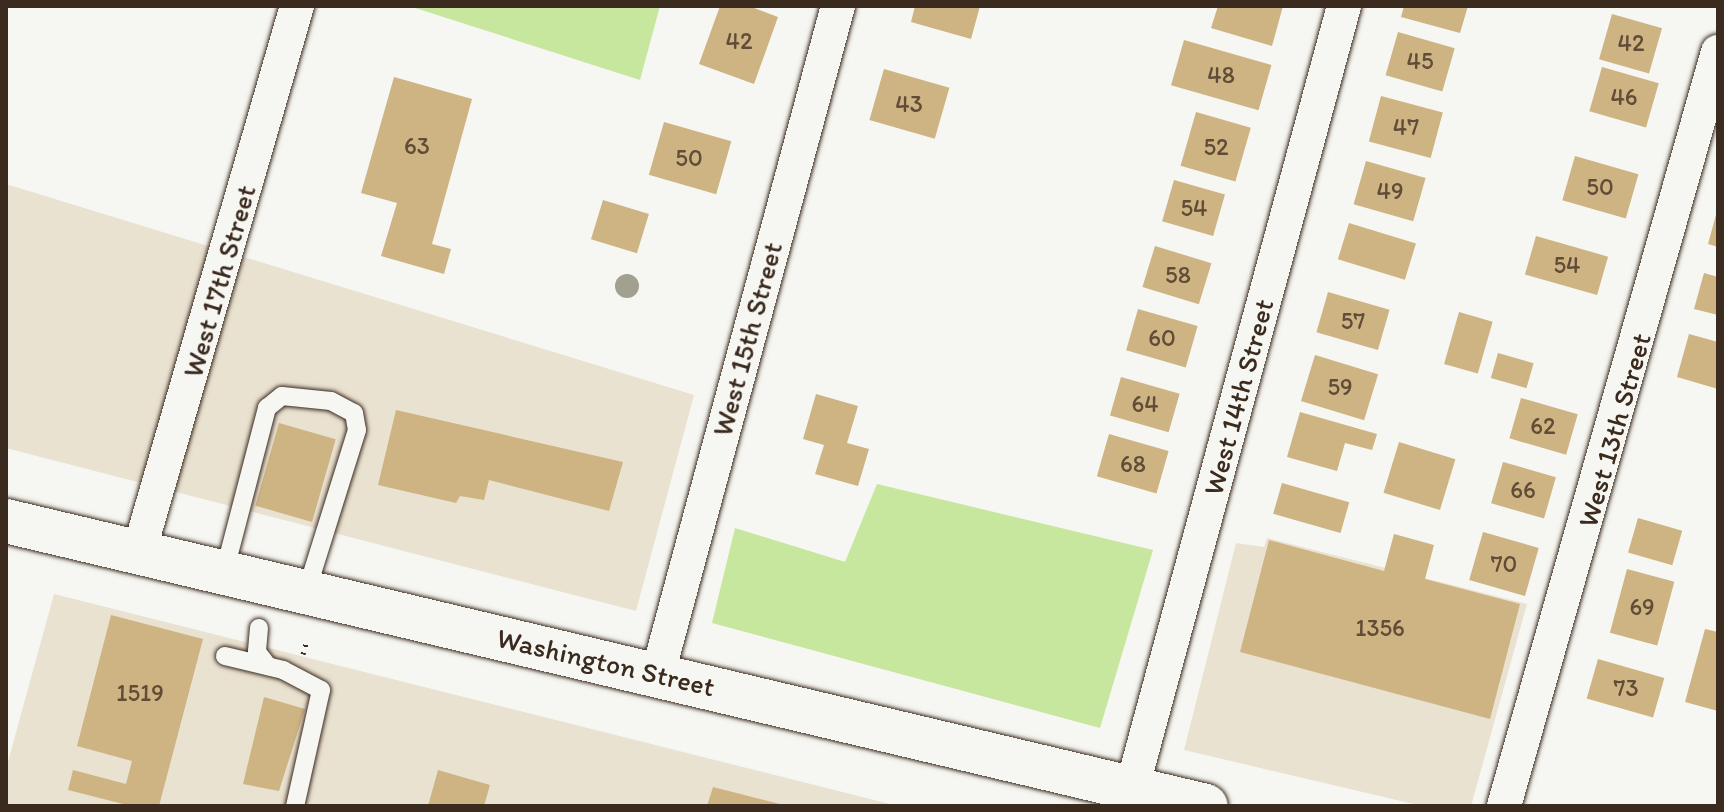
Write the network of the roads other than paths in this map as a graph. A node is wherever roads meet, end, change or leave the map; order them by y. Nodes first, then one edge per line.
1 (297, 6) edge
2 (838, 6) edge
3 (1344, 6) edge
4 (1718, 52) edge
5 (6, 521) edge
6 (138, 555) junction
7 (224, 576) junction
8 (306, 596) junction
9 (259, 628) dead end
10 (225, 656) dead end
11 (268, 666) junction
12 (658, 673) junction
13 (1132, 788) junction
14 (295, 806) edge
15 (1206, 806) edge
16 (1504, 806) edge

1 - 6 street, West 17th Street
2 - 12 street, West 15th Street
3 - 13 street, West 14th Street
4 - 16 street, West 13th Street
5 - 6 main road, Washington Street
6 - 7 main road, Washington Street
7 - 8 main road, Washington Street
7 - 8 lane
8 - 12 main road, Washington Street
9 - 11 lane
10 - 11 lane
11 - 14 lane
12 - 13 main road, Washington Street
13 - 15 main road, Washington Street

